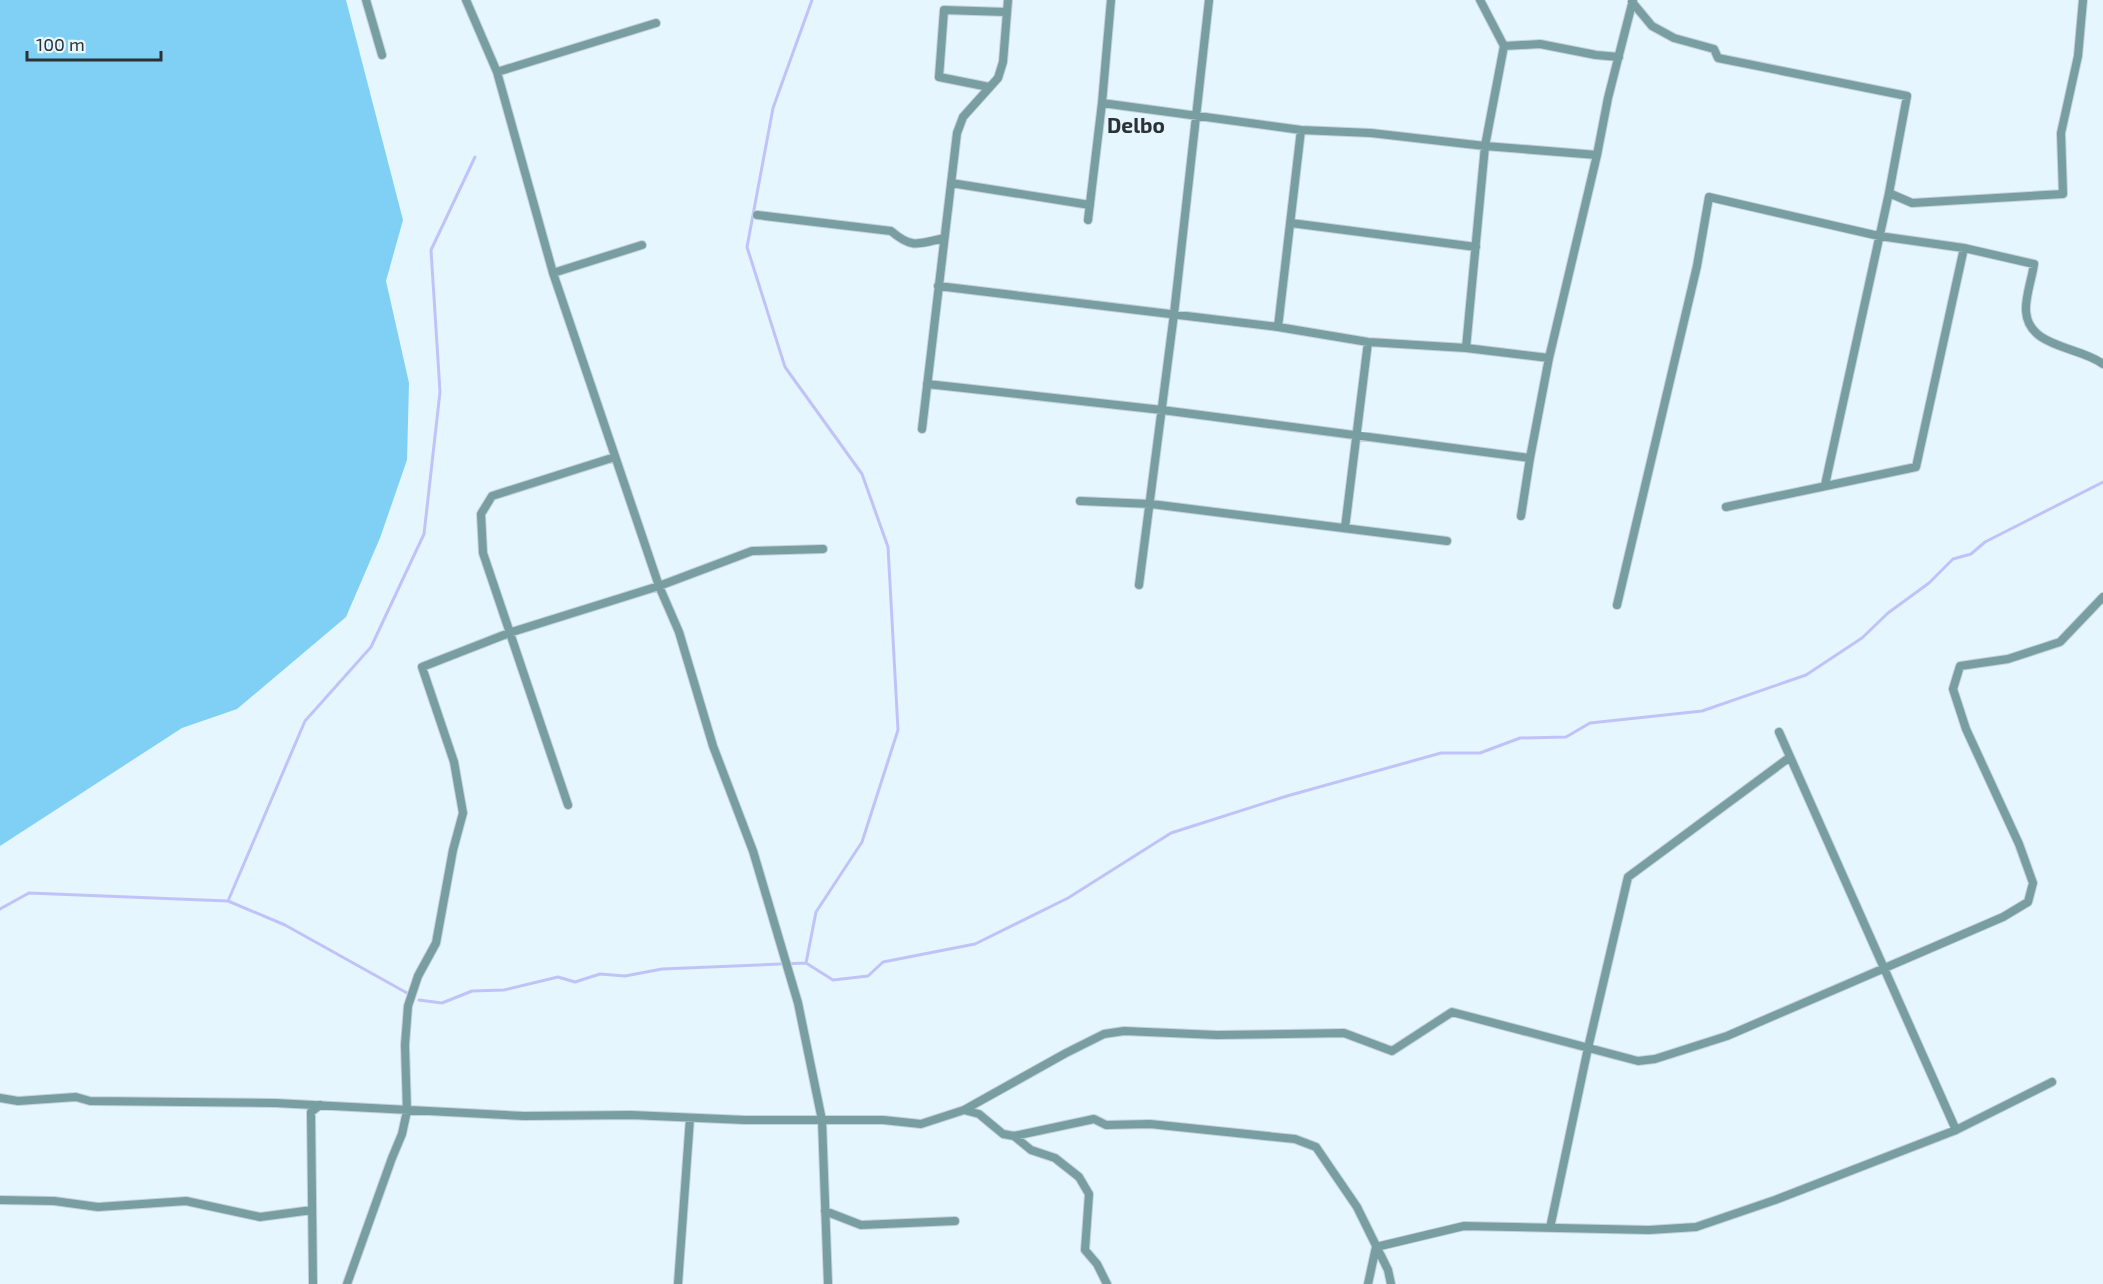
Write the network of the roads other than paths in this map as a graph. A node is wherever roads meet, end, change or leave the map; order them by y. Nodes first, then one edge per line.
1 (366, 0) edge
2 (466, 0) edge
3 (1008, 0) edge
4 (1111, 0) edge
5 (1209, 0) edge
6 (1480, 0) edge
7 (2083, 0) edge
8 (1633, 1) edge
9 (1006, 12) junction
10 (656, 23) dead end
11 (1504, 46) junction
12 (382, 55) dead end
13 (1619, 57) junction
14 (497, 72) junction
15 (989, 87) junction
16 (1102, 103) junction
17 (1197, 116) junction
18 (1301, 130) junction
19 (1485, 146) junction
20 (1597, 155) junction
21 (951, 183) junction
22 (1889, 193) junction
23 (1090, 205) junction
24 (757, 215) dead end
25 (1088, 220) dead end
26 (1290, 223) junction
27 (1879, 236) junction
28 (944, 238) junction
29 (642, 245) dead end
30 (1476, 247) junction
31 (1964, 248) junction
32 (553, 273) junction
33 (938, 286) junction
34 (1174, 314) junction
35 (1278, 327) junction
36 (1368, 342) junction
37 (1467, 348) junction
38 (1549, 358) junction
39 (2103, 364) edge
40 (927, 384) junction
41 (1162, 410) junction
42 (922, 429) dead end
43 (1356, 435) junction
44 (615, 457) junction
45 (1530, 458) junction
46 (1825, 485) junction
47 (1080, 501) dead end
48 (1151, 504) junction
49 (1726, 507) dead end
50 (1521, 516) dead end
51 (1345, 528) junction
52 (1447, 541) dead end
53 (823, 549) dead end
54 (1139, 585) dead end
55 (659, 586) junction
56 (2103, 597) edge
57 (1617, 605) dead end
58 (509, 633) junction
59 (1779, 732) dead end
60 (1790, 757) junction
61 (568, 805) dead end
62 (1884, 968) junction
63 (1588, 1048) junction
64 (2052, 1082) dead end
65 (0, 1098) edge
66 (320, 1105) junction
67 (964, 1110) junction
68 (407, 1111) junction
69 (690, 1118) junction
70 (822, 1120) junction
71 (1956, 1130) junction
72 (1014, 1136) junction
73 (0, 1200) edge
74 (312, 1209) junction
75 (825, 1211) junction
76 (955, 1221) dead end
77 (1550, 1228) junction
78 (1376, 1247) junction
79 (313, 1284) edge
80 (347, 1284) edge
81 (678, 1284) edge
82 (828, 1284) edge
83 (1107, 1284) edge
84 (1368, 1284) edge
85 (1391, 1284) edge

1 - 12 street
2 - 14 street
3 - 9 street
4 - 16 street
5 - 17 street
6 - 11 street
7 - 22 street
8 - 13 street
8 - 22 street
9 - 15 street
9 - 15 street
10 - 14 street
11 - 13 street
11 - 19 street
13 - 20 street
14 - 32 street
15 - 21 street
16 - 17 street
16 - 23 street
17 - 18 street
17 - 34 street
18 - 19 street
18 - 26 street
19 - 20 street
19 - 30 street
20 - 38 street
21 - 23 street
21 - 28 street
22 - 27 street
23 - 25 street
24 - 28 street
26 - 30 street
26 - 35 street
27 - 31 street
27 - 46 street
27 - 57 street
28 - 33 street
29 - 32 street
30 - 37 street
31 - 39 street
31 - 46 street
32 - 44 street
33 - 34 street
33 - 40 street
34 - 35 street
34 - 41 street
35 - 36 street
36 - 37 street
36 - 43 street
37 - 38 street
38 - 45 street
40 - 41 street
40 - 42 street
41 - 43 street
41 - 48 street
43 - 45 street
43 - 51 street
44 - 55 street
44 - 58 street
45 - 50 street
46 - 49 street
47 - 48 street
48 - 51 street
48 - 54 street
51 - 52 street
53 - 55 street
55 - 58 street
55 - 70 street
56 - 62 street
58 - 61 street
58 - 68 street
59 - 60 street
60 - 62 street
60 - 63 street
62 - 63 street
62 - 71 street
63 - 67 street
63 - 77 street
64 - 71 street
65 - 66 street
66 - 68 street
66 - 74 street
67 - 70 street
67 - 72 street
68 - 69 street
68 - 80 street
69 - 70 street
69 - 81 street
70 - 75 street
71 - 77 street
72 - 78 street
72 - 83 street
73 - 74 street
74 - 79 street
75 - 76 street
75 - 82 street
77 - 78 street
78 - 84 street
78 - 85 street

